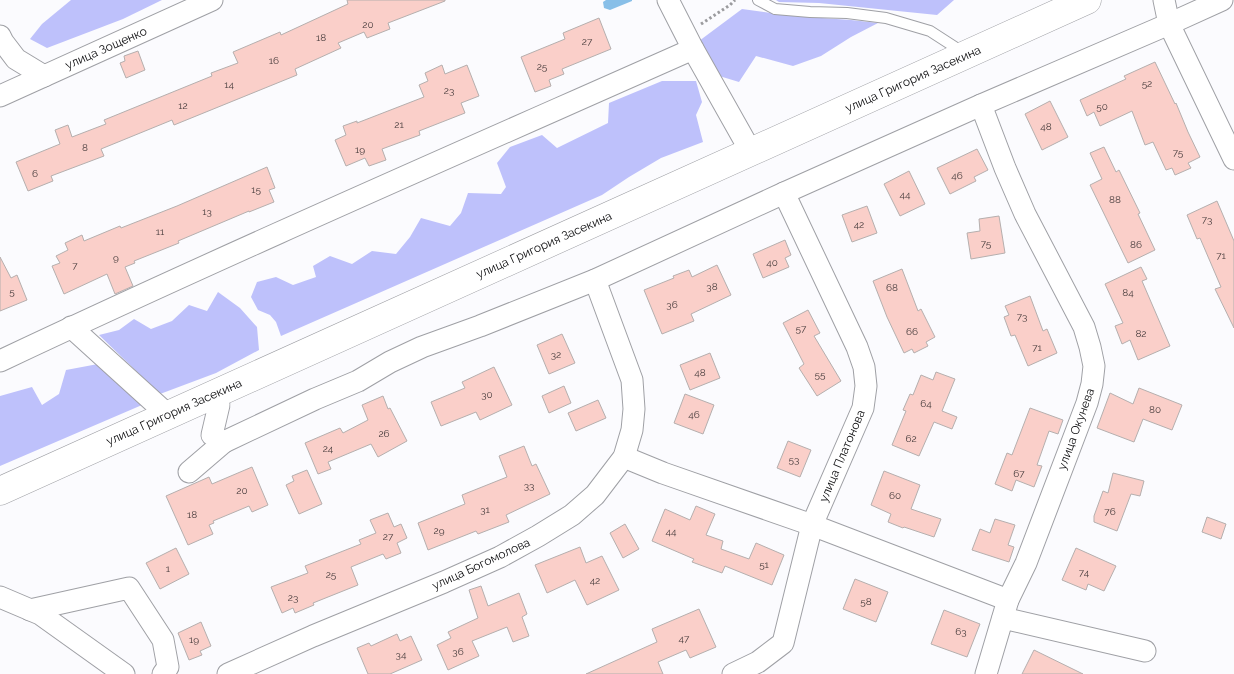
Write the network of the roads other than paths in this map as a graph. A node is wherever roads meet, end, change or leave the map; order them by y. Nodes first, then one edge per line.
1 (212, 0) edge
2 (668, 0) edge
3 (758, 0) edge
4 (1087, 0) edge
5 (1164, 0) edge
6 (1222, 0) edge
7 (1169, 24) junction
8 (0, 36) edge
9 (688, 41) junction
10 (966, 54) junction
11 (44, 76) junction
12 (0, 96) edge
13 (981, 105) junction
14 (751, 152) junction
15 (1234, 160) edge
16 (784, 193) junction
17 (596, 280) junction
18 (71, 327) junction
19 (0, 361) edge
20 (213, 394) junction
21 (168, 415) junction
22 (224, 442) junction
23 (624, 457) junction
24 (188, 472) dead end
25 (0, 491) edge
26 (812, 525) junction
27 (0, 596) edge
28 (1006, 609) junction
29 (30, 610) junction
30 (1145, 651) dead end
31 (124, 674) edge
32 (163, 674) edge
33 (228, 674) edge
34 (733, 674) edge
35 (986, 674) edge

1 - 11 street, улица Зощенко
2 - 9 street
3 - 10 lane
4 - 10 main road, улица Григория Засекина
5 - 7 street
6 - 7 street
7 - 13 street
7 - 15 street
8 - 11 street
9 - 14 street
9 - 18 street
10 - 14 main road, улица Григория Засекина
11 - 12 street, улица Зощенко
13 - 16 street
13 - 28 street, улица Окунева
14 - 20 main road, улица Григория Засекина
16 - 17 street
16 - 26 street, улица Платонова
17 - 22 street
17 - 23 street, улица Богомолова
18 - 19 street
18 - 21 street
20 - 21 main road, улица Григория Засекина
20 - 22 street
21 - 25 main road, улица Григория Засекина
22 - 24 street
23 - 26 street
23 - 33 street, улица Богомолова
26 - 28 street
26 - 34 street, улица Платонова
27 - 29 street
28 - 30 street
28 - 35 street, улица Окунева
29 - 31 street
29 - 32 street

